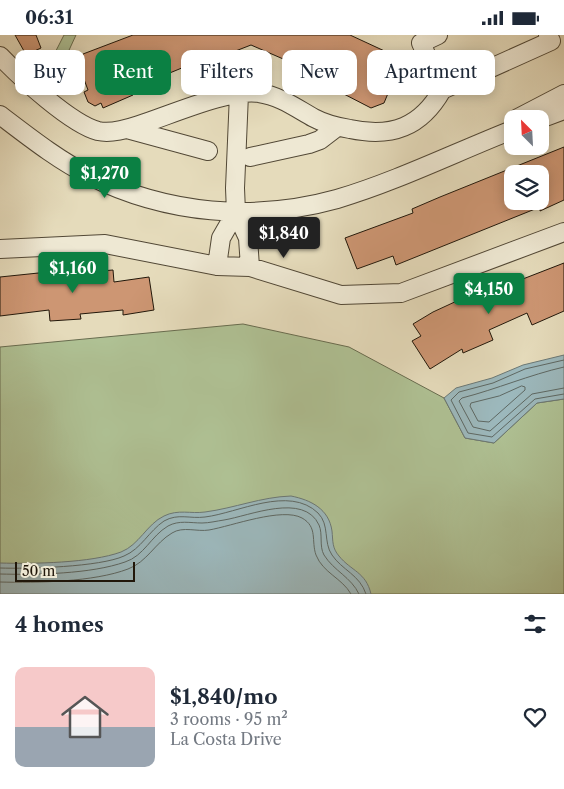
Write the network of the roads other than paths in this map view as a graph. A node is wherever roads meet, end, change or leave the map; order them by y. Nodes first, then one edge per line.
1 (438, 35) edge
2 (548, 35) edge
3 (424, 50) edge
4 (0, 56) edge
5 (495, 66) edge
6 (564, 94) edge
7 (236, 95) edge
8 (239, 95) edge
9 (267, 95) edge
10 (439, 95) edge
11 (533, 110) edge
12 (564, 110) edge
13 (0, 115) edge
14 (549, 116) edge
15 (504, 125) edge
16 (337, 127) junction
17 (127, 129) junction
18 (504, 133) edge
19 (208, 151) dead end
20 (250, 157) dead end
21 (439, 159) junction
22 (236, 212) junction
23 (564, 231) edge
24 (0, 249) edge
25 (217, 266) junction
26 (250, 267) junction

1 - 3 street
2 - 5 street
4 - 17 street
6 - 11 street
7 - 17 street
8 - 22 street
9 - 16 street
10 - 16 street
12 - 14 street
13 - 22 street
15 - 21 street
16 - 20 street
17 - 19 street
18 - 21 street
21 - 22 street
22 - 25 street
22 - 26 street
23 - 26 street
24 - 25 street
25 - 26 street

